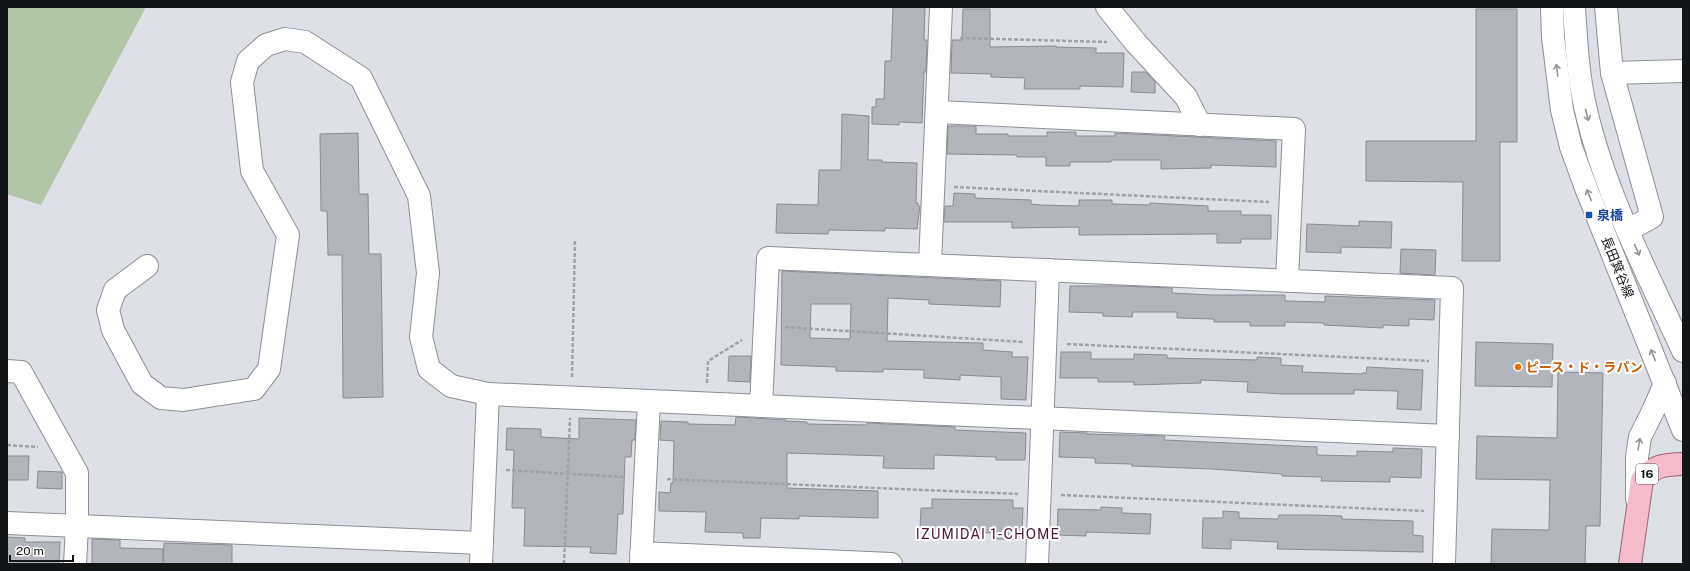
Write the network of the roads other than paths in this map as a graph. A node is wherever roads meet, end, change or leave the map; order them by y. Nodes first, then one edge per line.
1 (941, 7) edge
2 (1107, 7) edge
3 (1552, 7) edge
4 (1574, 7) edge
5 (1606, 7) edge
6 (1683, 71) edge
7 (1612, 73) junction
8 (937, 112) junction
9 (1200, 125) junction
10 (1628, 230) junction
11 (930, 264) junction
12 (147, 266) dead end
13 (1048, 270) junction
14 (1287, 280) junction
15 (1683, 351) edge
16 (7, 371) edge
17 (1665, 384) junction
18 (488, 394) junction
19 (649, 401) junction
20 (761, 406) junction
21 (1042, 418) junction
22 (1683, 430) edge
23 (1448, 436) junction
24 (1683, 464) edge
25 (1637, 510) junction
26 (7, 523) edge
27 (77, 527) junction
28 (481, 554) edge
29 (641, 559) edge
30 (75, 564) edge
31 (891, 564) edge
32 (1036, 564) edge
33 (1444, 564) edge
34 (1630, 564) edge

1 - 8 street
2 - 9 street
17 -> 3 street, 長田箕谷線
4 -> 10 street, 長田箕谷線
5 - 7 street
6 - 7 street
7 - 10 street
8 - 9 street
8 - 11 street
9 - 14 street
10 -> 15 street, 長田箕谷線
11 - 13 street
11 - 20 street
12 - 18 street
13 - 14 street
13 - 21 street
14 - 23 street
16 - 27 street
17 - 22 street, 長田箕谷線
25 -> 17 street
18 - 19 street
18 - 28 street
19 - 20 street
19 - 29 street
20 - 21 street
21 - 23 street
21 - 32 street
23 - 33 street
24 - 25 main road, 16
25 - 34 main road, 16
26 - 27 street
27 - 28 street
27 - 30 street
29 - 31 street

